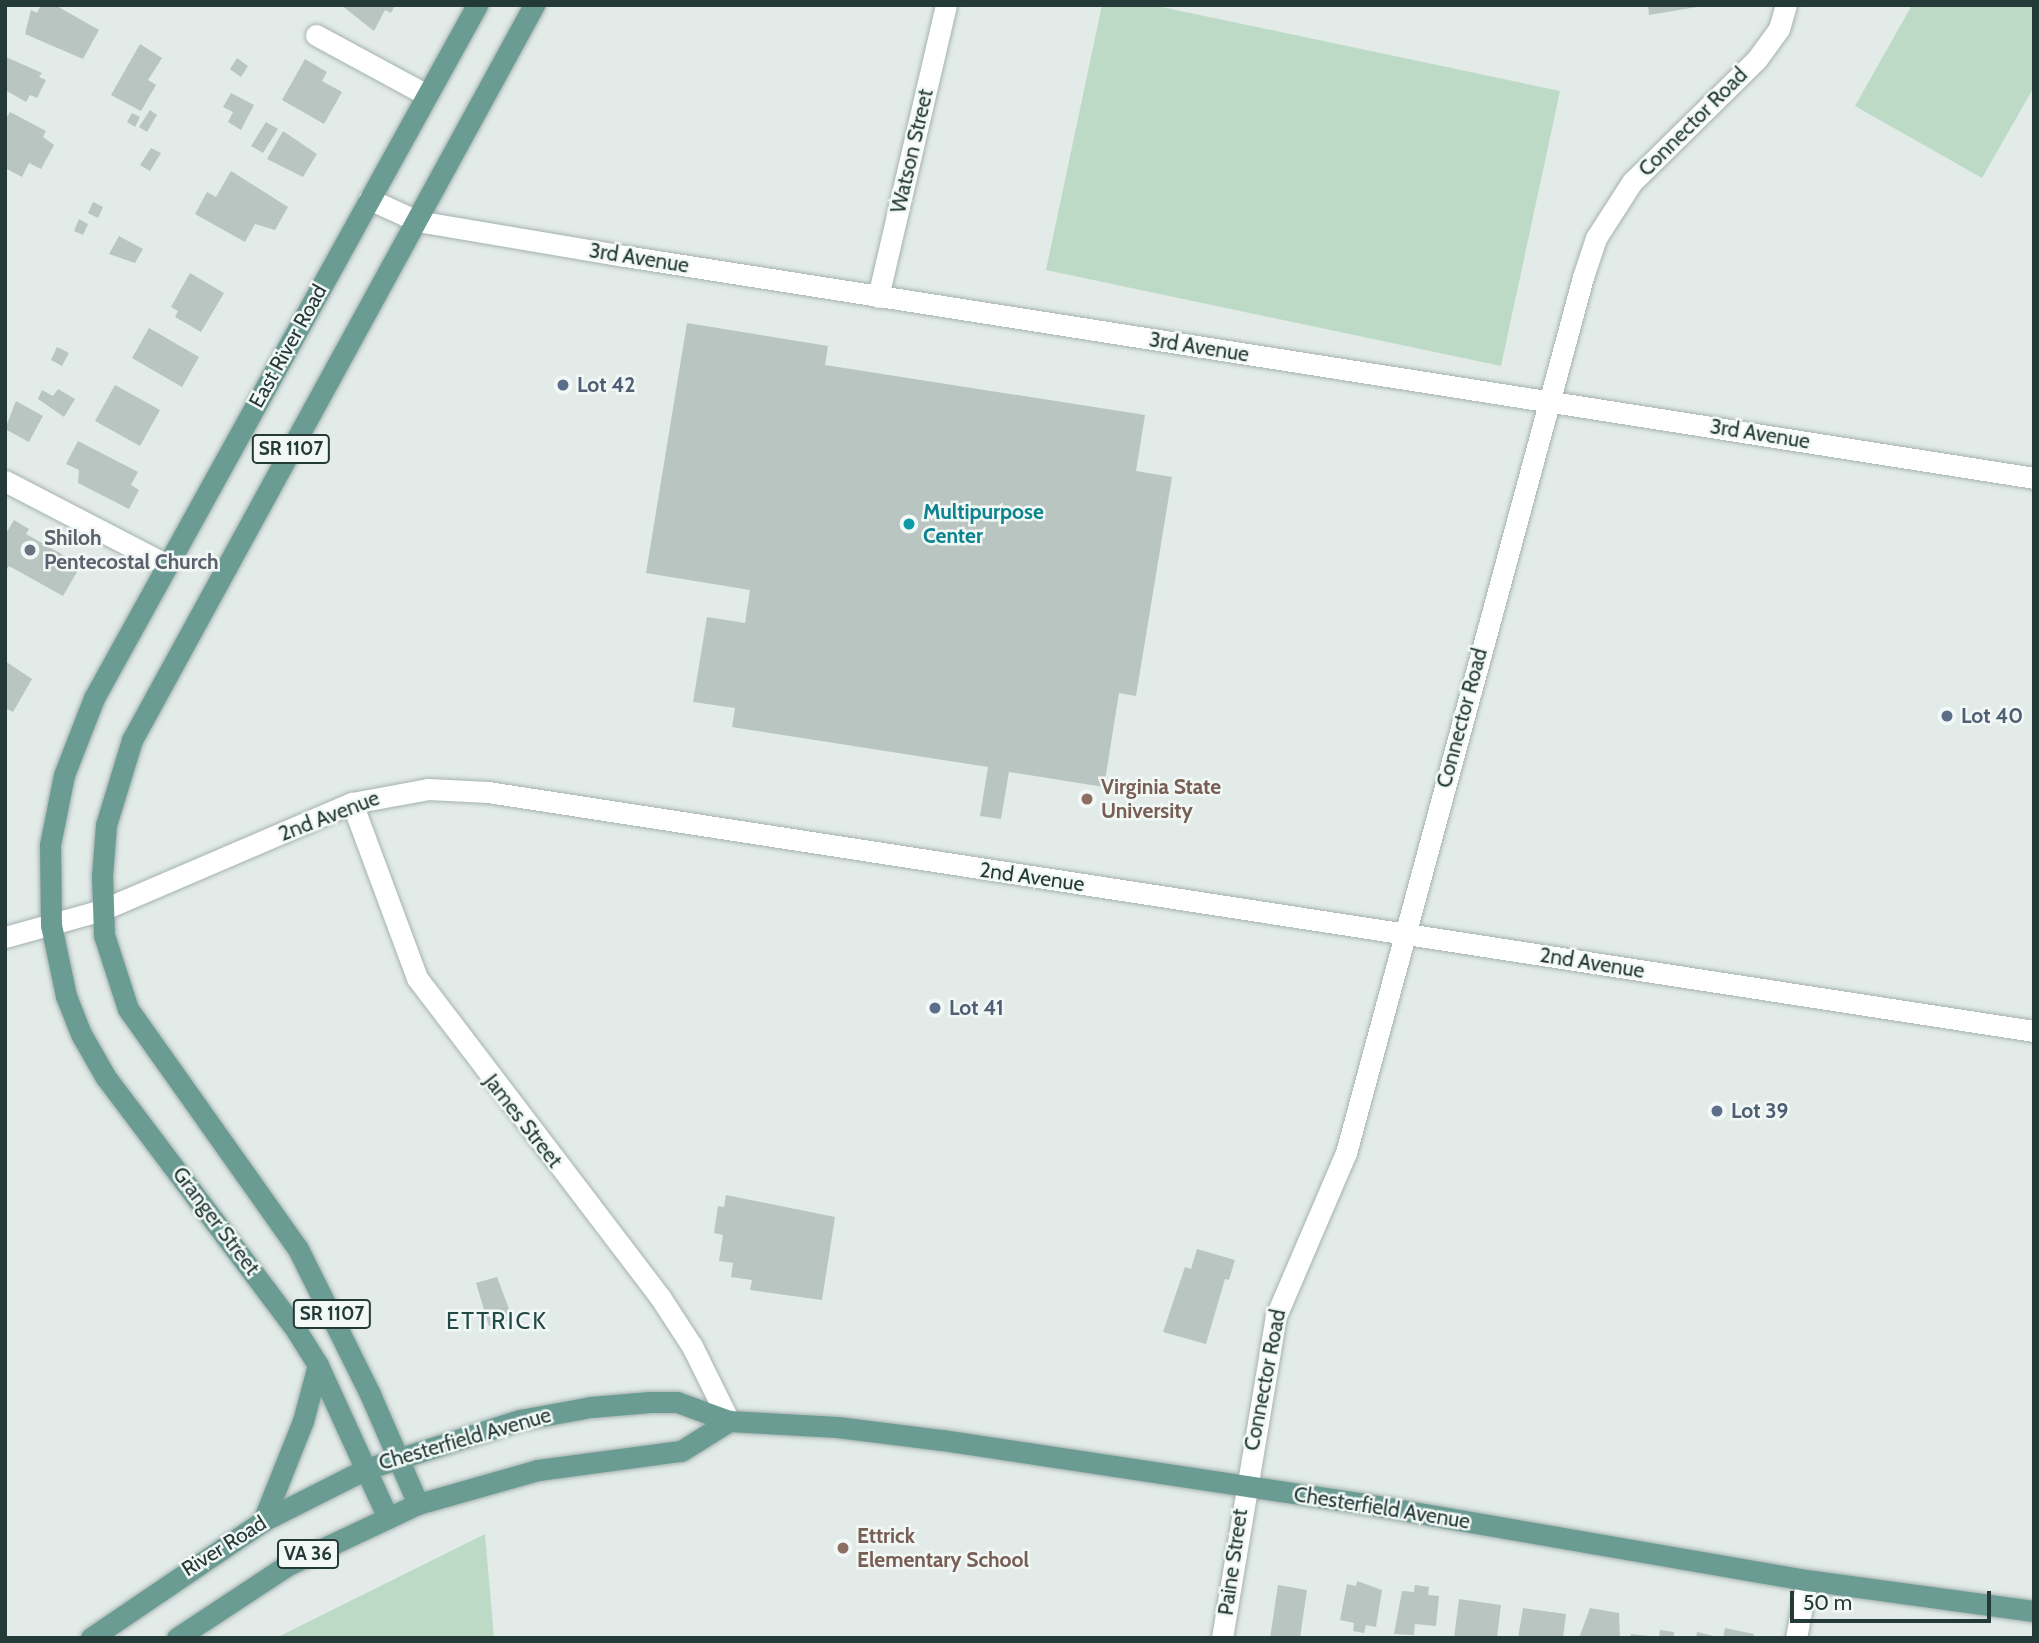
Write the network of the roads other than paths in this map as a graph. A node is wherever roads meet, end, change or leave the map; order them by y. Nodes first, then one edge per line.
1 (477, 5) edge
2 (534, 5) edge
3 (946, 5) edge
4 (1786, 5) edge
5 (316, 34) dead end
6 (427, 95) junction
7 (369, 199) junction
8 (416, 221) junction
9 (878, 297) junction
10 (1548, 400) junction
11 (2034, 478) edge
12 (5, 481) edge
13 (167, 565) junction
14 (352, 803) junction
15 (102, 910) junction
16 (51, 925) junction
17 (1405, 934) junction
18 (5, 937) edge
19 (2034, 1031) edge
20 (318, 1365) junction
21 (729, 1421) junction
22 (398, 1455) junction
23 (366, 1469) junction
24 (1244, 1487) junction
25 (418, 1504) junction
26 (388, 1518) junction
27 (263, 1521) junction
28 (1807, 1580) junction
29 (2034, 1611) edge
30 (91, 1638) edge
31 (177, 1638) edge
32 (1222, 1638) edge
33 (1796, 1638) edge

1 - 6 main road, East River Road / SR 1107
2 - 8 main road, SR 1107
3 - 9 street, Watson Street
4 - 10 street, Connector Road
5 - 6 street
6 - 7 main road, East River Road / SR 1107
7 - 8 street, 3rd Avenue
7 - 13 main road, East River Road / SR 1107
8 - 9 street, 3rd Avenue
8 - 15 main road, SR 1107
9 - 10 street, 3rd Avenue
10 - 11 street, 3rd Avenue
10 - 17 street, Connector Road
12 - 13 street
13 - 16 main road, East River Road / SR 1107
14 - 15 street, 2nd Avenue
14 - 17 street, 2nd Avenue
14 - 21 street, James Street
15 - 16 street, 2nd Avenue
15 - 22 main road, SR 1107
16 - 18 street
16 - 20 main road, Granger Street / SR 1107
17 - 19 street, 2nd Avenue
17 - 24 street, Connector Road
20 - 23 main road, Granger Street / SR 1107
20 - 27 main road
21 - 22 main road, Chesterfield Avenue / VA 36
21 - 24 main road, Chesterfield Avenue / VA 36
21 - 25 main road, VA 36
22 - 23 main road, Chesterfield Avenue / VA 36
22 - 25 main road, SR 1107
23 - 26 main road, Granger Street
23 - 27 main road, River Road / VA 36
24 - 28 main road, Chesterfield Avenue / VA 36
24 - 32 street, Paine Street
25 - 26 main road, VA 36
26 - 31 main road, VA 36
27 - 30 main road, River Road / VA 36
28 - 29 main road, Chesterfield Avenue / VA 36
28 - 33 street

